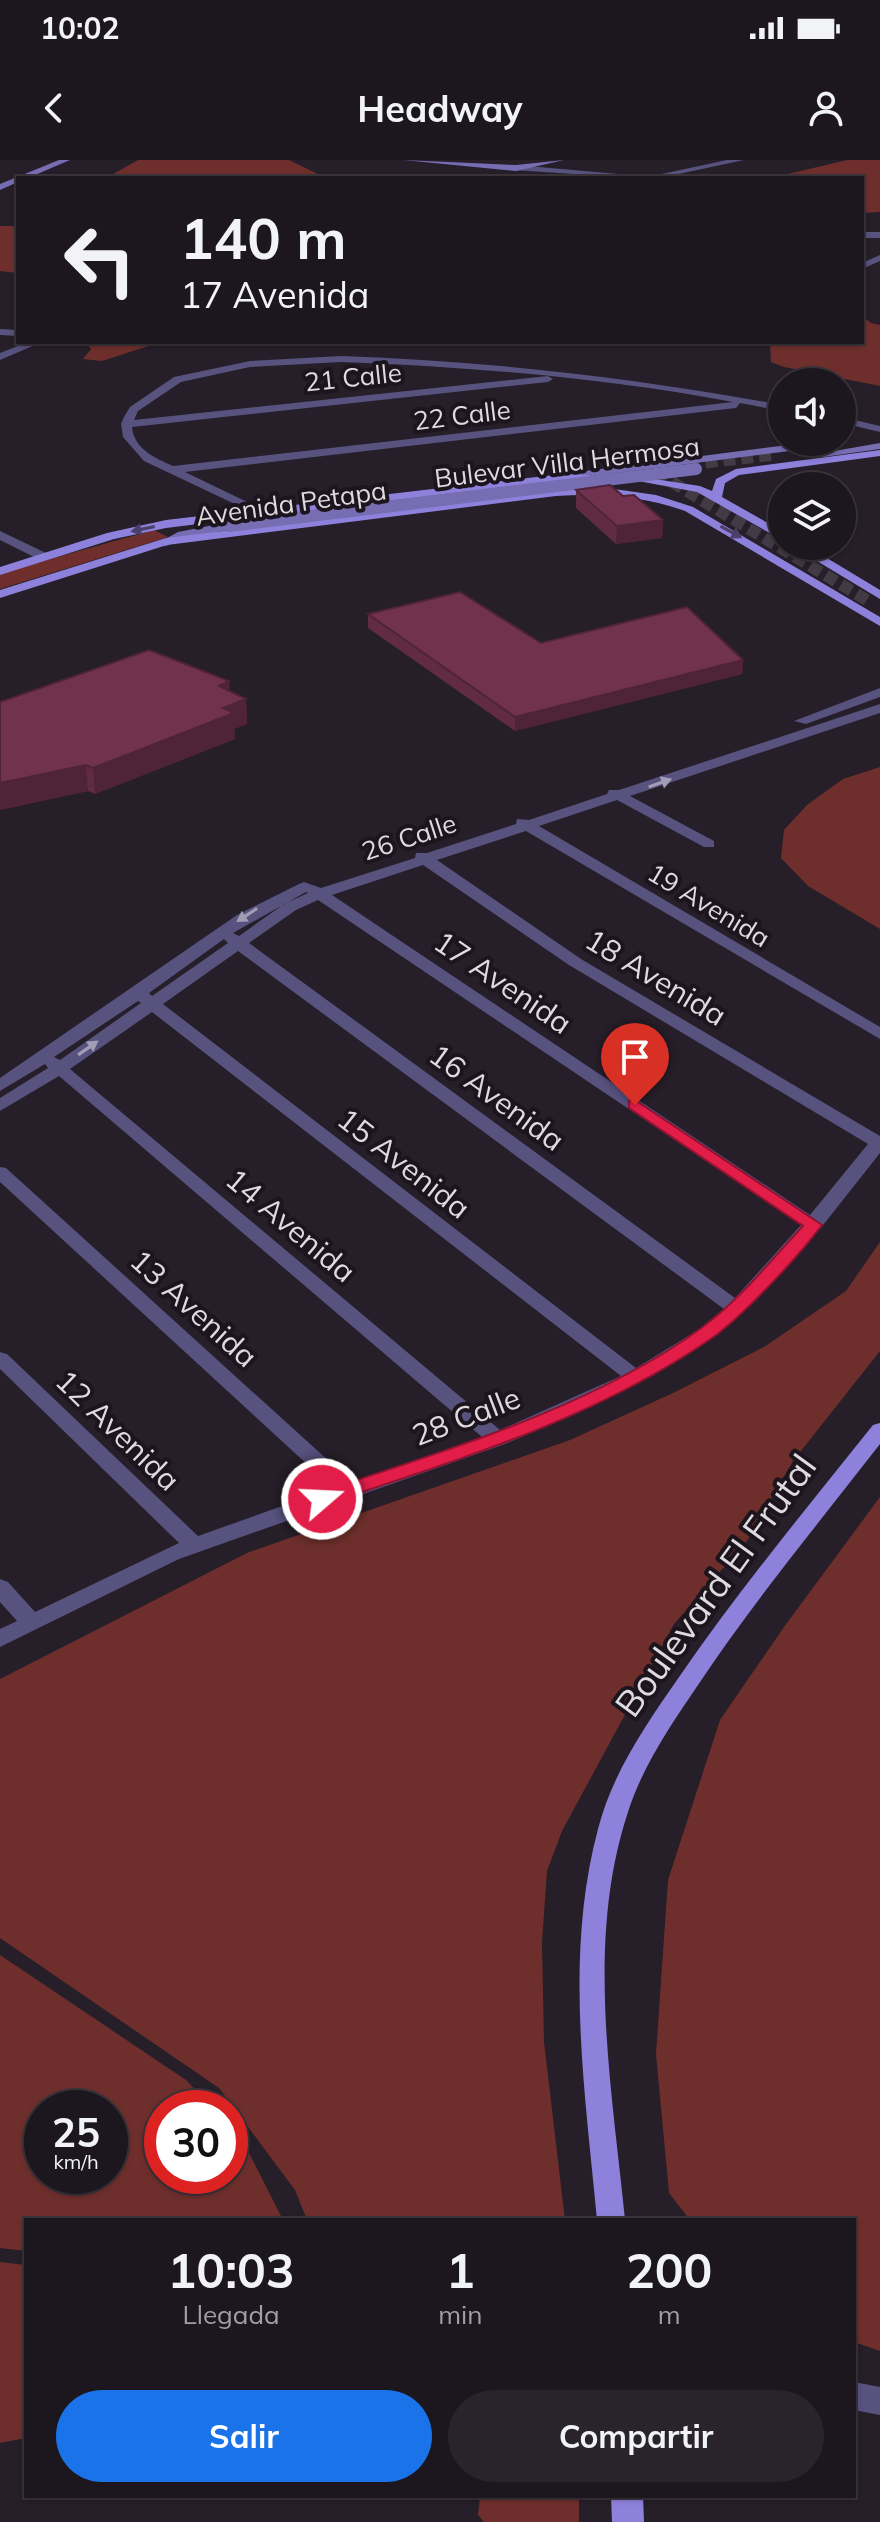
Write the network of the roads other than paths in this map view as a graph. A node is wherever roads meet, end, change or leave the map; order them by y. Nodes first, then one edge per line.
1 (66, 160) edge
2 (407, 160) edge
3 (560, 160) edge
4 (740, 160) edge
5 (516, 168) junction
6 (27, 176) edge
7 (607, 176) edge
8 (657, 176) edge
9 (32, 344) edge
10 (0, 357) edge
11 (585, 375) junction
12 (757, 403) junction
13 (768, 405) edge
14 (126, 424) junction
15 (856, 425) edge
16 (880, 434) edge
17 (856, 439) edge
18 (856, 439) edge
19 (880, 446) edge
20 (768, 451) edge
21 (880, 453) edge
22 (172, 470) junction
23 (554, 478) junction
24 (589, 478) junction
25 (690, 485) junction
26 (594, 491) junction
27 (716, 497) junction
28 (661, 499) junction
29 (260, 512) junction
30 (768, 528) edge
31 (0, 535) edge
32 (166, 542) junction
33 (44, 557) junction
34 (817, 560) edge
35 (0, 571) edge
36 (0, 594) edge
37 (877, 603) edge
38 (880, 622) edge
39 (880, 692) edge
40 (880, 708) edge
41 (605, 788) junction
42 (621, 796) junction
43 (520, 821) junction
44 (709, 844) dead end
45 (419, 855) junction
46 (314, 890) junction
47 (230, 938) junction
48 (145, 998) junction
49 (880, 1034) edge
50 (52, 1063) junction
51 (0, 1086) edge
52 (0, 1106) edge
53 (879, 1142) edge
54 (0, 1172) edge
55 (813, 1225) junction
56 (736, 1308) junction
57 (0, 1358) edge
58 (635, 1377) junction
59 (880, 1430) edge
60 (498, 1439) junction
61 (347, 1489) junction
62 (194, 1545) junction
63 (0, 1587) edge
64 (32, 1624) junction
65 (0, 1639) edge
66 (611, 2218) edge
67 (856, 2396) edge
68 (880, 2401) edge
69 (627, 2498) edge
70 (628, 2522) edge

1 - 6 main road
2 - 5 main road
3 - 5 main road
4 - 8 street
5 - 7 street
9 - 10 street
11 - 12 street
11 - 14 street, 21 Calle
11 - 14 street
12 - 13 street
12 - 22 street, 22 Calle
14 - 22 street
15 - 16 street
16 - 17 main road, Bulevar Villa Hermosa
16 - 18 main road
19 - 32 main road, Bulevar Villa Hermosa, bridge
20 - 23 main road, Bulevar Villa Hermosa
21 - 27 main road
22 - 29 street
23 - 24 main road
23 - 29 main road, Avenida Petapa
24 - 25 main road
24 - 26 main road
25 - 27 main road
25 - 28 main road
26 - 28 main road
26 - 32 main road, Avenida Petapa
27 - 30 main road
28 -> 38 main road
29 -> 33 main road, Avenida Petapa
31 - 33 street
32 - 36 main road, Avenida Petapa
33 - 35 main road, Avenida Petapa
34 - 37 main road
39 - 41 street, 26 Calle
42 -> 40 street, 26 Calle
41 - 42 street
41 - 43 street, 26 Calle
42 - 43 street, 26 Calle
42 - 44 street
43 - 45 street, 26 Calle
43 - 49 street, 19 Avenida
45 - 46 street, 26 Calle
45 - 53 street, 18 Avenida
46 - 47 street, 26 Calle
46 - 55 street, 17 Avenida
47 - 48 street, 26 Calle
47 - 56 street, 16 Avenida
48 - 50 street, 26 Calle
48 - 58 street, 15 Avenida
50 - 51 street, 26 Calle
50 - 52 street, 26 Calle
50 - 60 street, 14 Avenida
53 - 55 street, 28 Calle
54 - 61 street, 13 Avenida
55 - 56 street, 28 Calle
56 - 58 street, 28 Calle
57 - 62 street, 12 Avenida
58 - 60 street, 28 Calle
59 - 66 main road, Boulevard El Frutal
60 - 61 street, 28 Calle
61 - 62 street, 28 Calle
62 - 64 street, 28 Calle
63 - 64 street
64 - 65 street, 28 Calle
67 - 68 street
69 - 70 main road

